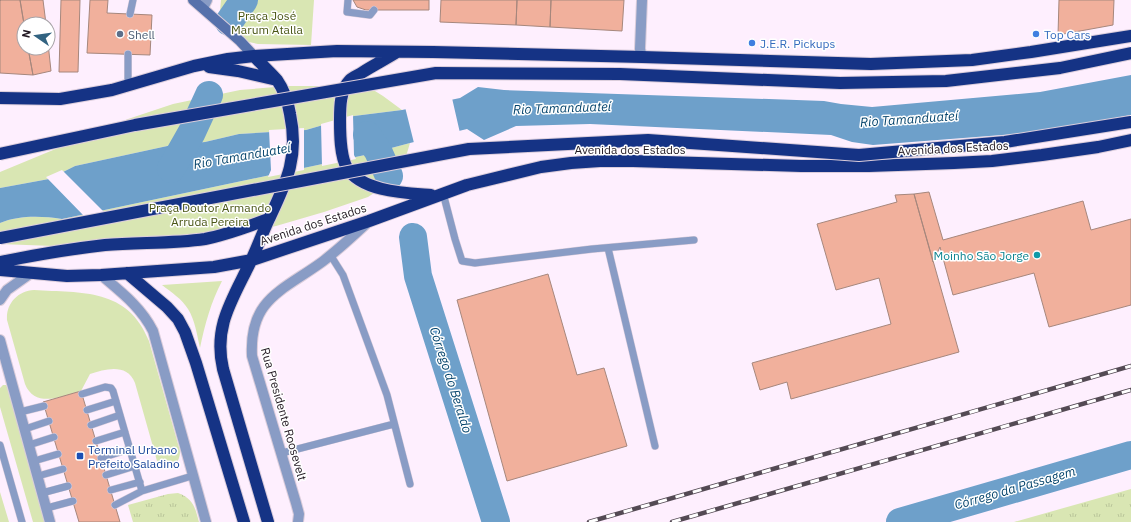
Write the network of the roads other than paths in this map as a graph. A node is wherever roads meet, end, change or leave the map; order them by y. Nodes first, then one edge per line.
1 (133, 0) edge
2 (193, 0) edge
3 (348, 0) edge
4 (642, 0) edge
5 (205, 4) edge
6 (374, 10) dead end
7 (130, 14) dead end
8 (1131, 36) edge
9 (397, 52) junction
10 (1131, 53) edge
11 (128, 54) dead end
12 (254, 56) junction
13 (642, 57) junction
14 (194, 66) junction
15 (277, 80) junction
16 (128, 86) junction
17 (0, 98) edge
18 (1131, 122) edge
19 (1131, 140) edge
20 (0, 154) edge
21 (439, 194) junction
22 (269, 219) junction
23 (369, 221) junction
24 (0, 238) edge
25 (694, 240) dead end
26 (608, 248) junction
27 (331, 256) junction
28 (252, 260) junction
29 (0, 262) edge
30 (0, 270) edge
31 (31, 273) junction
32 (127, 273) junction
33 (101, 275) junction
34 (0, 300) edge
35 (0, 340) edge
36 (3, 362) edge
37 (82, 394) dead end
38 (116, 401) junction
39 (44, 406) dead end
40 (87, 410) dead end
41 (20, 412) junction
42 (120, 415) junction
43 (49, 421) dead end
44 (394, 424) junction
45 (91, 425) dead end
46 (25, 429) junction
47 (125, 432) junction
48 (54, 437) dead end
49 (96, 441) dead end
50 (29, 444) junction
51 (0, 445) edge
52 (655, 446) dead end
53 (130, 449) junction
54 (282, 453) junction
55 (58, 454) dead end
56 (101, 458) dead end
57 (34, 461) junction
58 (135, 466) junction
59 (63, 469) dead end
60 (106, 475) dead end
61 (38, 476) junction
62 (192, 476) junction
63 (140, 482) junction
64 (410, 484) dead end
65 (68, 486) dead end
66 (111, 490) dead end
67 (142, 491) junction
68 (42, 493) junction
69 (73, 502) dead end
70 (115, 505) dead end
71 (47, 508) junction
72 (22, 522) edge
73 (50, 522) edge
74 (206, 522) edge
75 (244, 522) edge
76 (268, 522) edge
77 (298, 522) edge

1 - 7 lane
2 - 5 main road
3 - 6 lane
4 - 13 street
5 - 12 main road
8 - 13 highway
9 - 12 highway
9 - 13 highway
9 - 21 highway
10 - 20 highway, bridge
11 - 16 lane
12 - 14 highway
12 - 15 highway
14 - 15 highway
14 - 16 highway
15 - 22 highway
16 - 17 highway
18 - 24 highway, Avenida dos Estados, bridge
19 - 21 highway, Avenida dos Estados
21 - 23 highway, Avenida dos Estados
21 - 26 lane
22 - 28 highway
22 - 29 highway
23 - 27 street, Rua Presidente Roosevelt
23 - 28 highway, Avenida dos Estados
25 - 26 lane
26 - 52 lane
27 - 44 lane
27 - 54 street, Rua Presidente Roosevelt
28 - 32 highway, Avenida dos Estados
28 - 76 highway
30 - 31 highway, Avenida dos Estados
31 - 33 highway, Avenida dos Estados
31 - 34 street
32 - 33 highway, Avenida dos Estados
32 - 75 highway
33 - 62 street
35 - 36 street
36 - 41 street
37 - 38 lane
38 - 40 lane
38 - 42 lane
39 - 41 lane
41 - 46 street
42 - 45 lane
42 - 47 lane
43 - 46 lane
44 - 54 lane
44 - 64 lane
46 - 50 street
47 - 49 lane
47 - 53 lane
48 - 50 lane
50 - 57 street
51 - 72 lane
53 - 56 lane
53 - 58 lane
54 - 77 street, Rua Presidente Roosevelt
55 - 57 lane
57 - 61 street
58 - 60 lane
58 - 63 lane
59 - 61 lane
61 - 68 street
62 - 67 lane
62 - 74 street
63 - 66 lane
63 - 67 lane
65 - 68 lane
67 - 70 lane
68 - 71 street
69 - 71 lane
71 - 73 street

